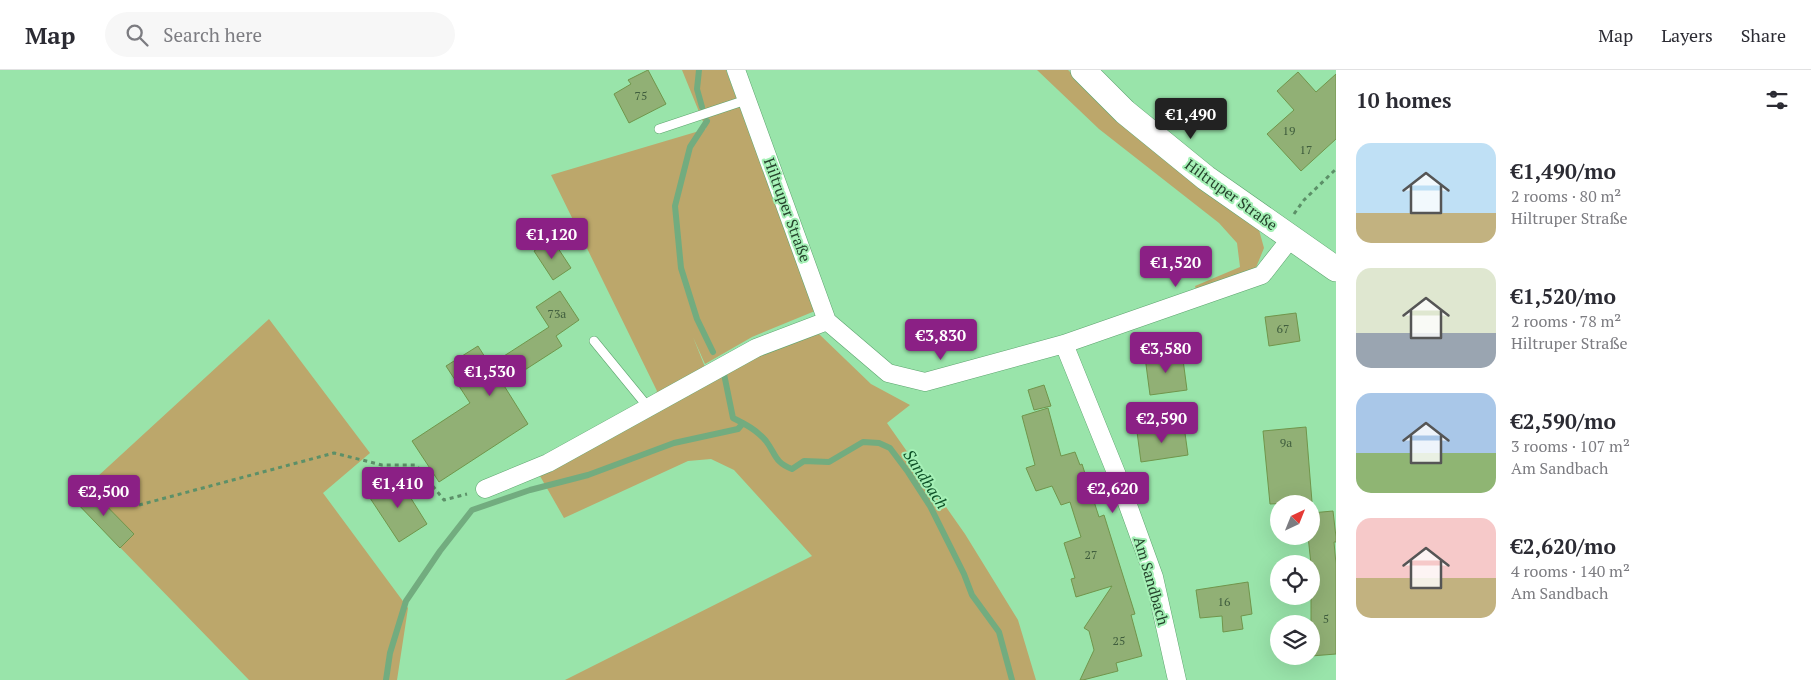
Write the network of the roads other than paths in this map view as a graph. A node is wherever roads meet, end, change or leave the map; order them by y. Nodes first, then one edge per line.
1 (736, 70) edge
2 (1083, 70) edge
3 (746, 100) junction
4 (659, 129) dead end
5 (1291, 229) junction
6 (1336, 269) edge
7 (828, 321) junction
8 (594, 341) dead end
9 (1064, 344) junction
10 (648, 407) junction
11 (485, 489) road end
12 (1178, 680) edge

1 - 3 street, Hiltruper Straße
2 - 5 street, Hiltruper Straße
3 - 4 lane
3 - 7 street, Hiltruper Straße
5 - 6 street, Hiltruper Straße
5 - 9 street, Hiltruper Straße
7 - 9 street, Hiltruper Straße
7 - 10 street
8 - 10 lane
9 - 12 street, Am Sandbach
10 - 11 street

